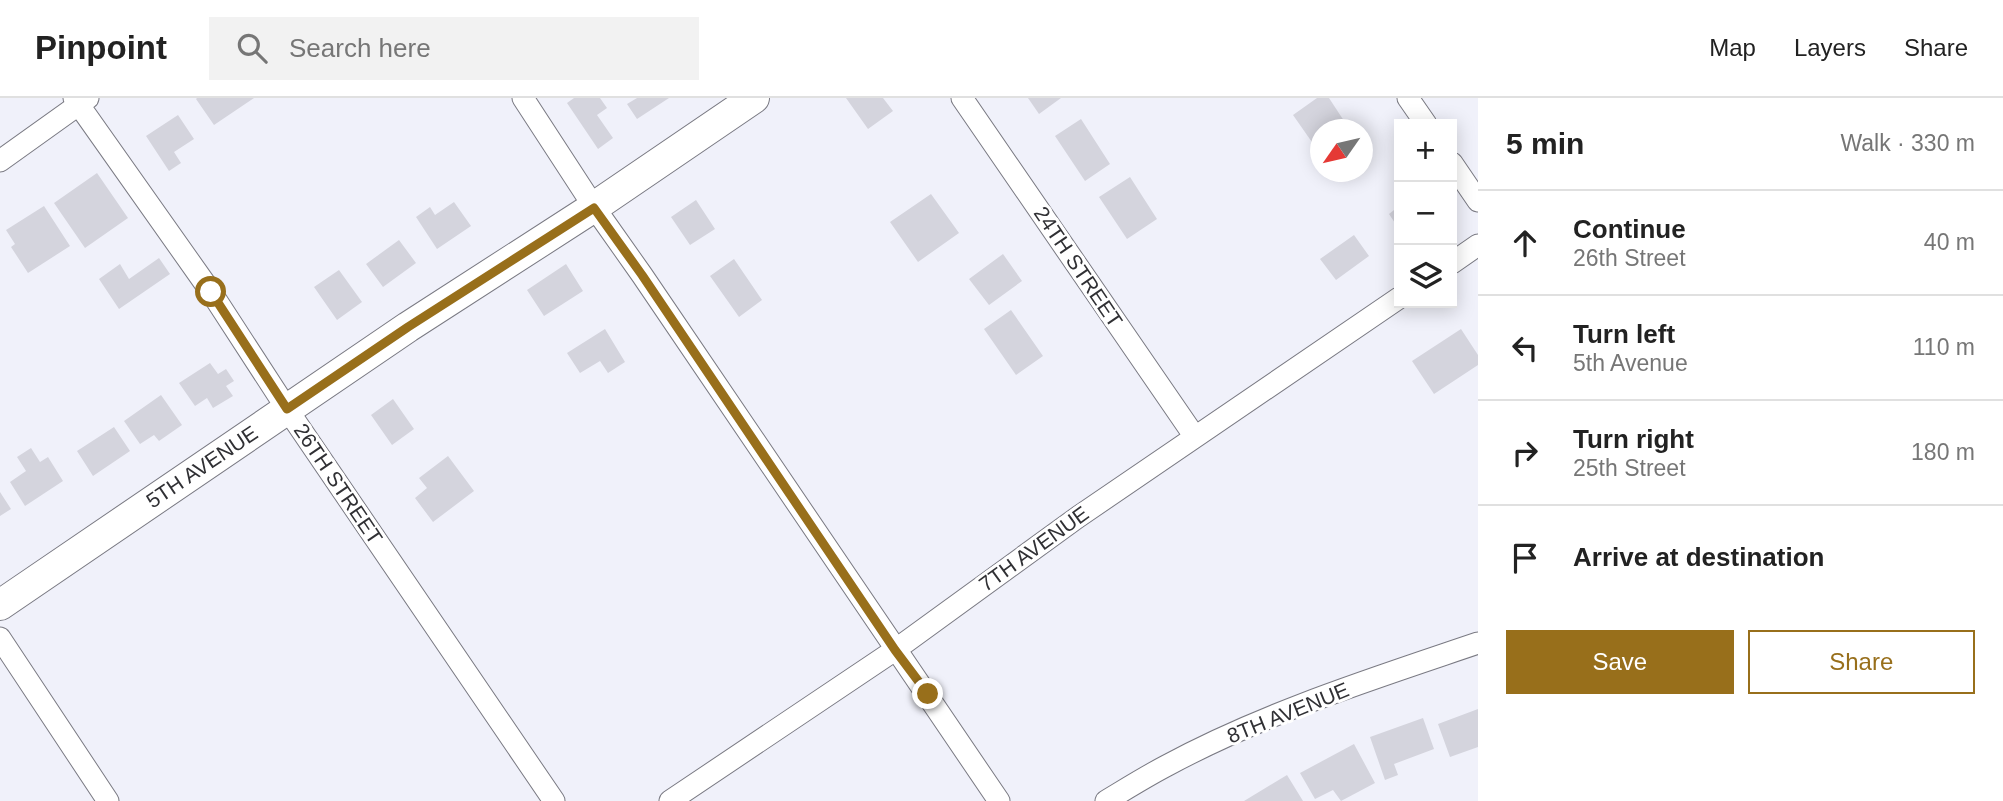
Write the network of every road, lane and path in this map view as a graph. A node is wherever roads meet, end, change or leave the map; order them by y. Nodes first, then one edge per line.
1 (523, 98) edge
2 (754, 98) edge
3 (962, 98) edge
4 (1408, 98) edge
5 (80, 100) edge
6 (1423, 119) edge
7 (0, 161) edge
8 (1457, 170) edge
9 (1478, 201) edge
10 (594, 208) junction
11 (1478, 245) edge
12 (1457, 260) edge
13 (1394, 302) edge
14 (287, 409) junction
15 (1195, 437) junction
16 (0, 605) edge
17 (0, 638) edge
18 (1478, 643) edge
19 (895, 650) junction
20 (107, 801) edge
21 (554, 801) edge
22 (670, 801) edge
23 (999, 801) edge
24 (1106, 801) edge

1 - 10 street
2 - 10 street, 5TH AVENUE
3 - 15 street, 24TH STREET
4 - 6 street
5 - 7 street
5 - 14 street, 26TH STREET
8 - 9 street
10 - 14 street, 5TH AVENUE
10 - 19 street
11 - 12 street
13 - 15 street, 7TH AVENUE
14 - 16 street, 5TH AVENUE
14 - 21 street, 26TH STREET
15 - 19 street, 7TH AVENUE
17 - 20 street
18 - 24 street, 8TH AVENUE
19 - 22 street, 7TH AVENUE
19 - 23 street

